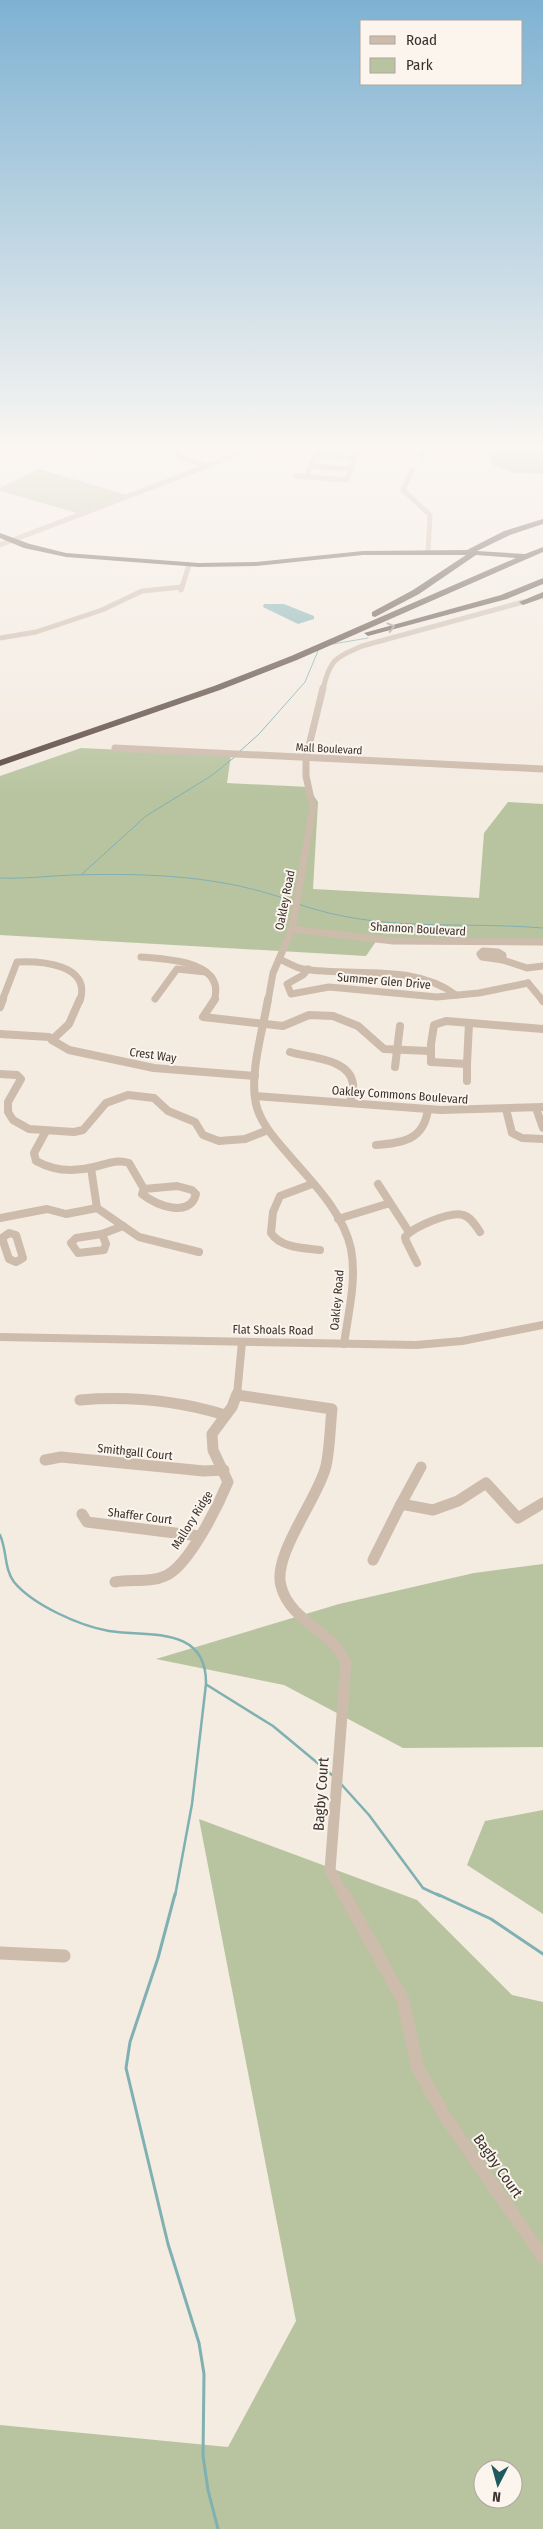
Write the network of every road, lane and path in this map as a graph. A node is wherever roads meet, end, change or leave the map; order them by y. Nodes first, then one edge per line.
1 (140, 561) edge
2 (285, 561) edge
3 (461, 561) edge
4 (499, 561) edge
5 (516, 561) edge
6 (458, 563) joint
7 (189, 565) junction
8 (543, 580) edge
9 (182, 589) joint
10 (543, 595) edge
11 (523, 602) joint
12 (366, 619) junction
13 (0, 638) edge
14 (294, 658) junction
15 (115, 748) dead end
16 (0, 756) edge
17 (306, 758) junction
18 (0, 763) edge
19 (543, 769) edge
20 (292, 928) junction
21 (543, 942) edge
22 (141, 957) dead end
23 (503, 960) dead end
24 (278, 962) junction
25 (543, 966) edge
26 (527, 968) junction
27 (301, 970) junction
28 (209, 972) junction
29 (528, 983) junction
30 (456, 994) junction
31 (155, 999) dead end
32 (543, 1001) edge
33 (0, 1008) edge
34 (469, 1023) junction
35 (265, 1025) junction
36 (400, 1026) dead end
37 (543, 1029) edge
38 (0, 1034) edge
39 (52, 1040) junction
40 (396, 1050) junction
41 (290, 1052) dead end
42 (429, 1052) junction
43 (467, 1064) junction
44 (395, 1067) dead end
45 (0, 1074) edge
46 (255, 1076) junction
47 (467, 1081) dead end
48 (255, 1096) junction
49 (350, 1103) junction
50 (540, 1108) edge
51 (428, 1109) junction
52 (506, 1109) junction
53 (543, 1128) edge
54 (268, 1130) junction
55 (46, 1131) junction
56 (543, 1140) edge
57 (376, 1145) dead end
58 (91, 1168) junction
59 (312, 1184) junction
60 (378, 1184) dead end
61 (144, 1189) junction
62 (390, 1203) junction
63 (97, 1208) junction
64 (0, 1218) edge
65 (338, 1219) junction
66 (123, 1226) junction
67 (409, 1232) junction
68 (480, 1232) dead end
69 (102, 1234) dead end
70 (320, 1250) dead end
71 (200, 1252) dead end
72 (417, 1263) dead end
73 (543, 1325) edge
74 (0, 1337) edge
75 (242, 1342) junction
76 (344, 1344) junction
77 (237, 1395) junction
78 (80, 1400) dead end
79 (225, 1415) junction
80 (45, 1460) dead end
81 (421, 1467) dead end
82 (224, 1470) junction
83 (543, 1502) edge
84 (401, 1504) junction
85 (82, 1514) dead end
86 (199, 1536) junction
87 (373, 1560) dead end
88 (115, 1582) dead end
89 (0, 1953) edge
90 (64, 1956) dead end
91 (543, 2257) edge

1 - 7 highway
2 - 7 highway
3 - 6 highway
4 - 12 highway
5 - 14 highway
6 - 12 highway
7 - 9 street
14 -> 8 highway
9 - 13 street
10 - 11 highway
11 - 17 street, Oakley Road
12 - 16 highway
14 - 18 highway
15 - 17 street, Mall Boulevard
17 - 19 street, Mall Boulevard
17 - 20 street, Oakley Road
20 - 21 street, Shannon Boulevard
20 - 24 street, Oakley Road
22 - 28 street
23 - 26 street
24 - 27 street
24 - 35 street, Oakley Road
25 - 26 street
26 - 29 street
27 - 30 street
27 - 30 street, Summer Glen Drive
28 - 31 street
28 - 35 street
29 - 30 street, Summer Glen Drive
29 - 32 street
33 - 39 street
34 - 37 street
34 - 42 street
34 - 43 street
35 - 40 street
35 - 46 street, Oakley Road
36 - 40 street
38 - 39 street, Crest Way
39 - 46 street, Crest Way
40 - 42 street
40 - 44 street
41 - 49 street
42 - 43 street
43 - 47 street
45 - 55 street
46 - 48 street, Oakley Road
48 - 49 street, Oakley Commons Boulevard
48 - 54 street, Oakley Road
49 - 51 street, Oakley Commons Boulevard
50 - 52 street, Oakley Commons Boulevard
50 - 53 street
51 - 52 street, Oakley Commons Boulevard
51 - 57 street
52 - 56 street
54 - 55 street
54 - 59 street, Oakley Road
55 - 58 street
58 - 61 street
58 - 63 street
59 - 65 street, Oakley Road
59 - 70 street
60 - 62 street
61 - 61 street
62 - 65 street
62 - 67 street
63 - 64 street
63 - 66 street
65 - 76 street, Oakley Road
66 - 69 street
66 - 71 street
67 - 68 street
67 - 72 street
73 - 76 street, Flat Shoals Road
74 - 75 street, Flat Shoals Road
75 - 76 street, Flat Shoals Road
75 - 77 street, Mallory Ridge
77 - 79 street, Mallory Ridge
77 - 91 street, Bagby Court
78 - 79 street
79 - 82 street, Mallory Ridge
80 - 82 street, Smithgall Court
81 - 84 street
82 - 86 street, Mallory Ridge
83 - 84 street
84 - 87 street
85 - 86 street, Shaffer Court
86 - 88 street, Mallory Ridge
89 - 90 street

